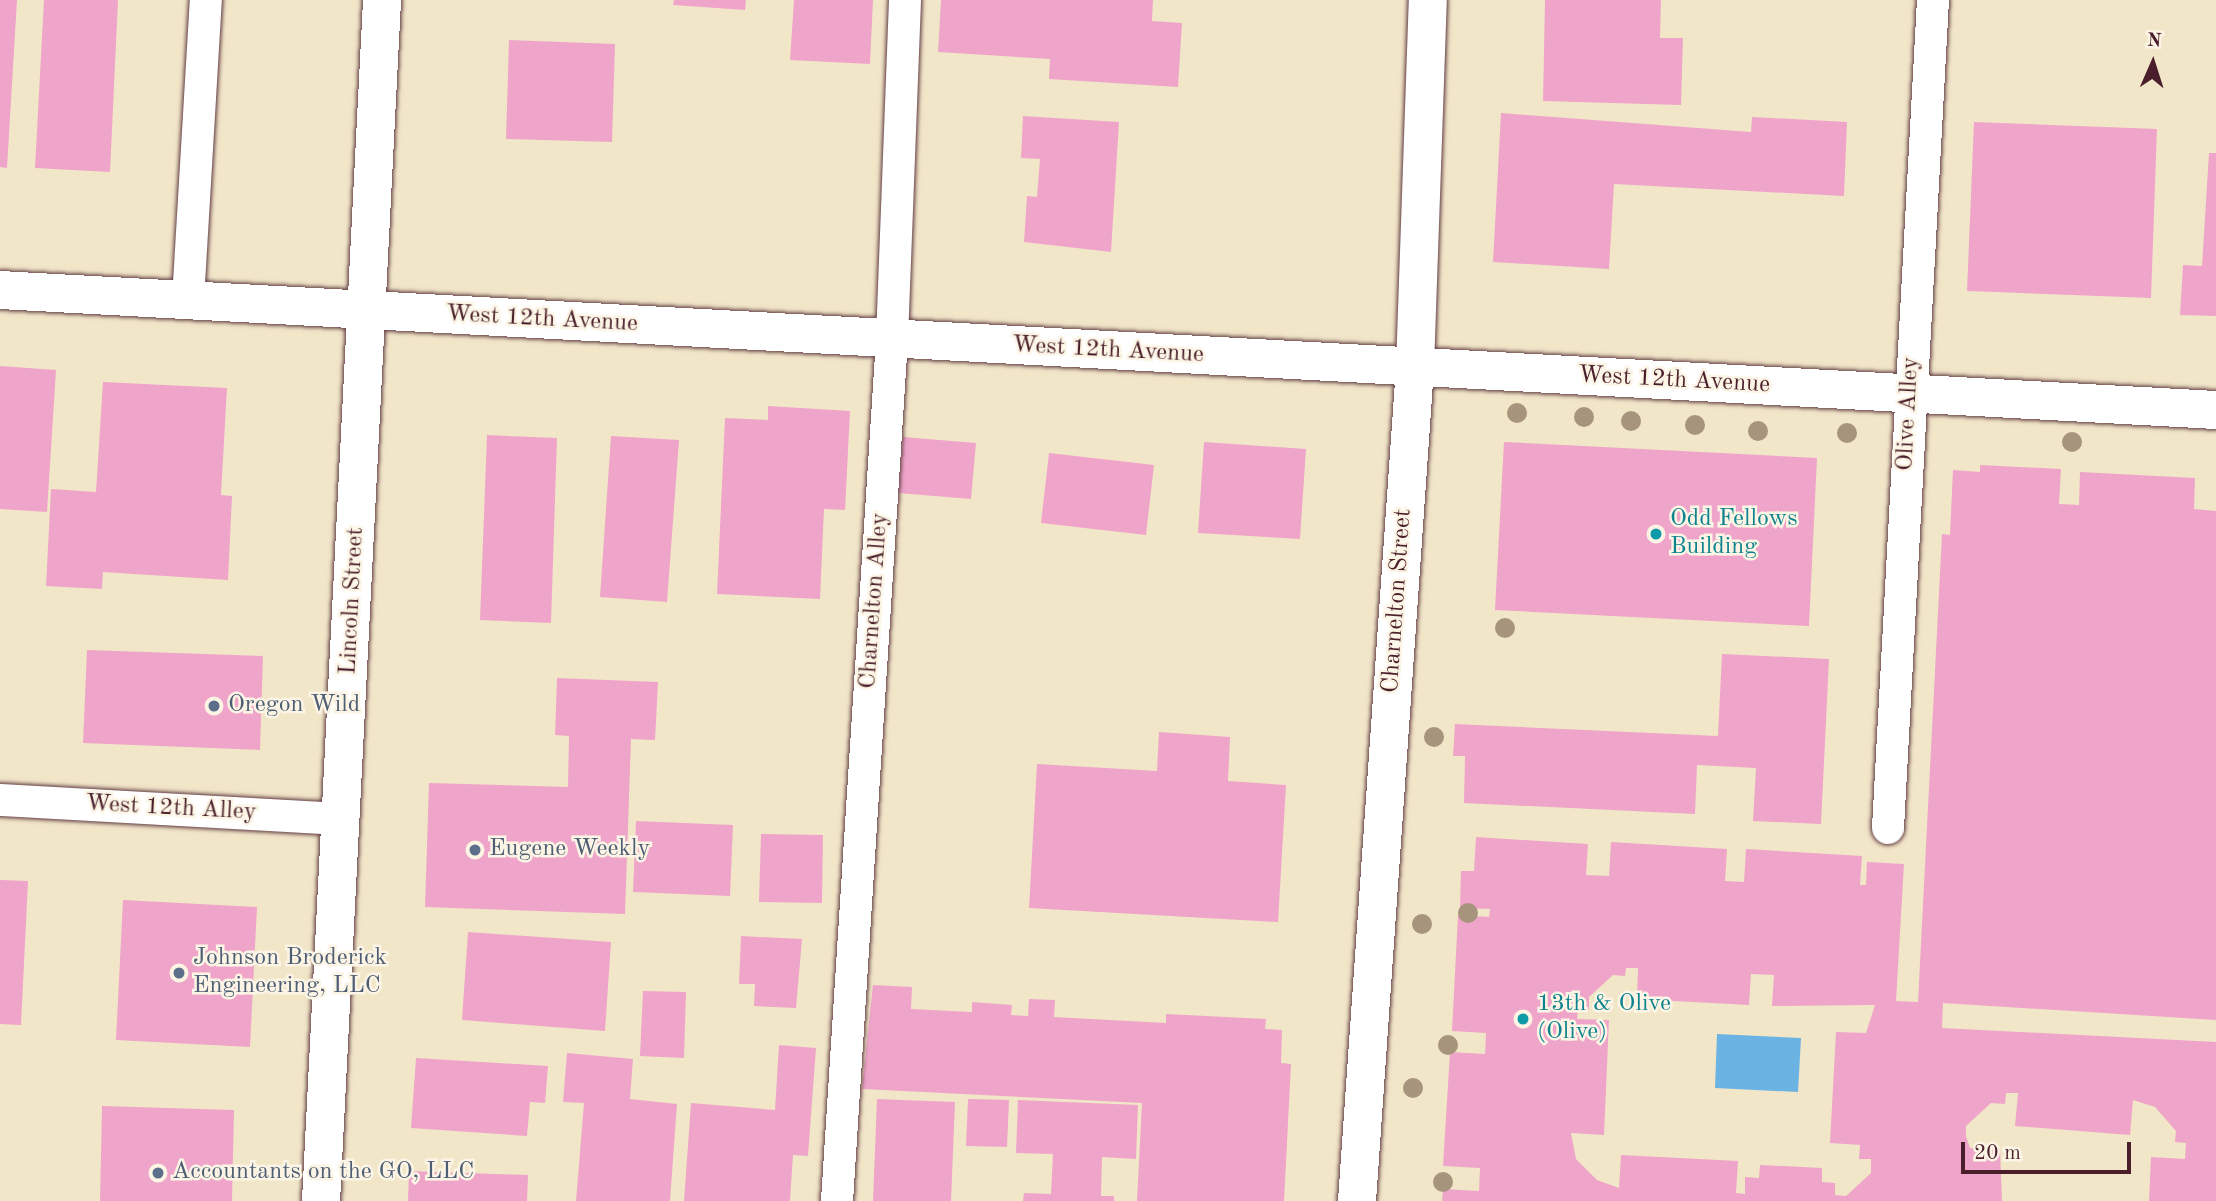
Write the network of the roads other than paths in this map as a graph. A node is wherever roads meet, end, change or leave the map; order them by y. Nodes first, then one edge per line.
1 (206, 0) edge
2 (382, 0) edge
3 (905, 0) edge
4 (1428, 0) edge
5 (1933, 0) edge
6 (0, 290) edge
7 (188, 300) junction
8 (368, 310) junction
9 (892, 339) junction
10 (1415, 367) junction
11 (1909, 393) junction
12 (2216, 410) edge
13 (0, 800) edge
14 (342, 819) junction
15 (1888, 828) dead end
16 (321, 1201) edge
17 (838, 1201) edge
18 (1357, 1201) edge

1 - 7 lane
2 - 8 street, Lincoln Street
3 - 9 lane, Charnelton Alley
4 - 10 street, Charnelton Street
5 - 11 lane, Olive Alley
6 - 7 street, West 12th Avenue
7 - 8 street, West 12th Avenue
8 - 9 street, West 12th Avenue
8 - 14 street, Lincoln Street
9 - 10 street, West 12th Avenue
9 - 17 lane, Charnelton Alley
10 - 11 street, West 12th Avenue
10 - 18 street, Charnelton Street
11 - 12 street, West 12th Avenue
11 - 15 lane, Olive Alley
13 - 14 lane, West 12th Alley
14 - 16 street, Lincoln Street

